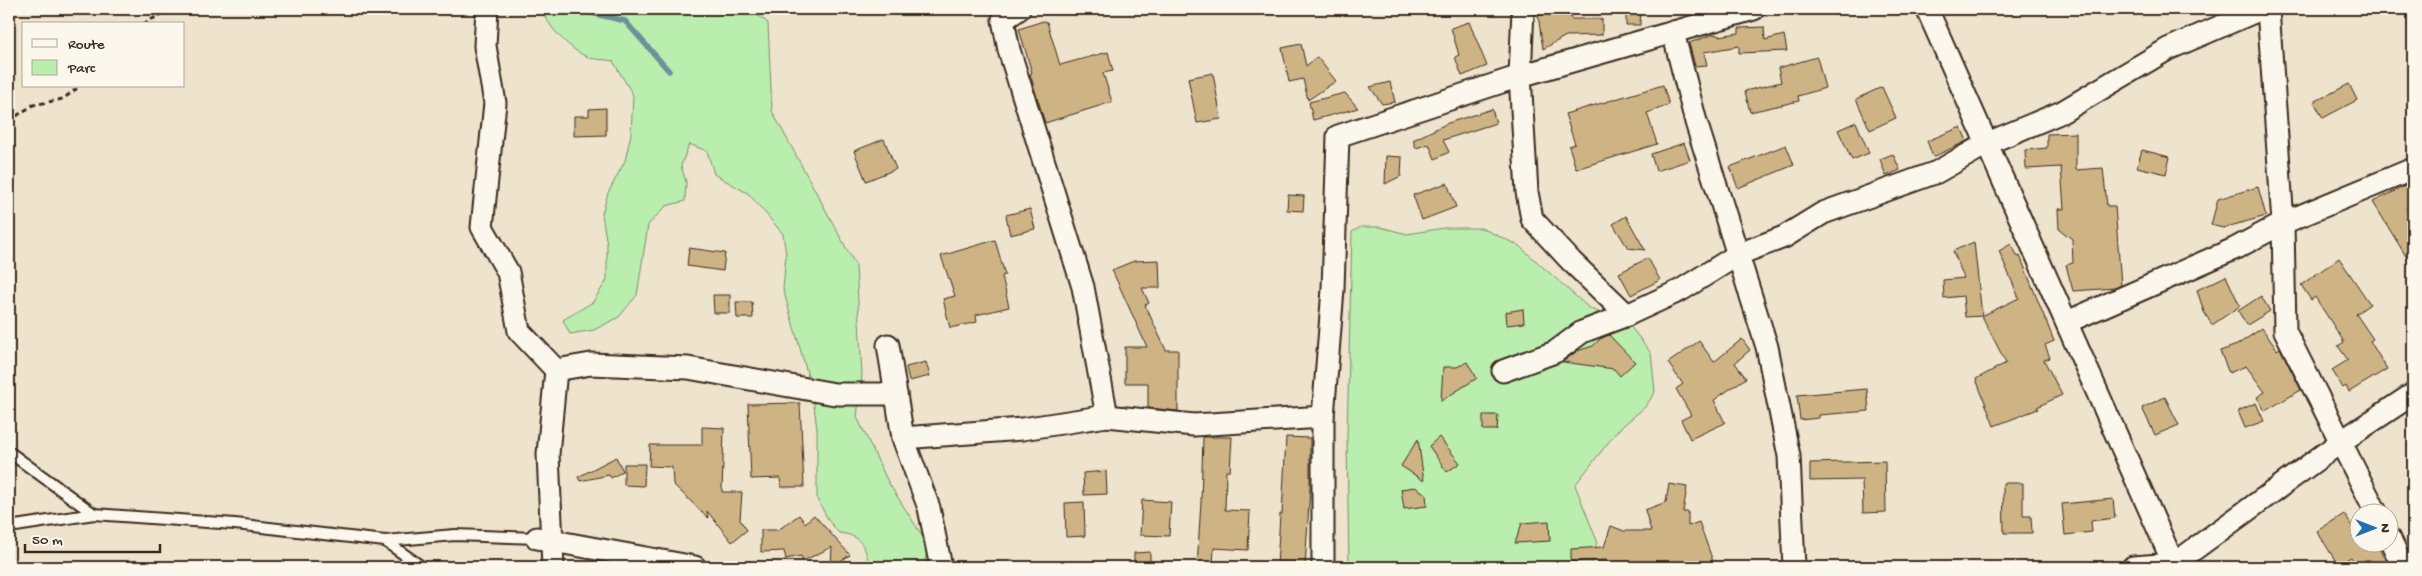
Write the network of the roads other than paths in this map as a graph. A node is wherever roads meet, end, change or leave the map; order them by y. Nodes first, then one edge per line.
1 (487, 9) edge
2 (1019, 9) edge
3 (1523, 9) edge
4 (1754, 9) edge
5 (1927, 9) edge
6 (2261, 9) edge
7 (2268, 9) edge
8 (1672, 32) junction
9 (1520, 76) junction
10 (1988, 143) junction
11 (2413, 169) edge
12 (2283, 223) junction
13 (1739, 254) junction
14 (1626, 315) junction
15 (2067, 322) junction
16 (888, 345) dead end
17 (556, 370) junction
18 (1503, 371) dead end
19 (896, 394) junction
20 (2413, 394) edge
21 (1107, 416) junction
22 (1323, 417) junction
23 (903, 438) junction
24 (2342, 441) junction
25 (9, 452) edge
26 (2372, 504) edge
27 (94, 514) junction
28 (9, 527) edge
29 (545, 539) junction
30 (385, 542) junction
31 (2397, 554) edge
32 (2175, 566) edge
33 (422, 567) edge
34 (553, 567) edge
35 (695, 567) edge
36 (942, 567) edge
37 (1323, 567) edge
38 (1794, 567) edge
39 (2133, 567) edge
40 (2403, 567) edge

1 - 17 street
2 - 21 street
3 - 9 street
4 - 8 street
5 - 10 street
6 - 10 street
7 - 12 street
8 - 9 street
8 - 13 street
9 - 14 street
9 - 22 street
10 - 13 street
10 - 15 street
11 - 12 street
12 - 15 street
12 - 24 street
13 - 14 street
13 - 38 street
14 - 18 street
15 - 32 street
16 - 19 street
17 - 19 street
17 - 29 street
19 - 23 street
20 - 24 street
21 - 22 street
21 - 23 street
22 - 37 street
23 - 36 street
24 - 26 street
24 - 32 street
25 - 27 lane
27 - 28 lane
27 - 30 lane
29 - 30 lane
29 - 34 street
29 - 35 street
30 - 33 lane
31 - 40 street
32 - 39 street

